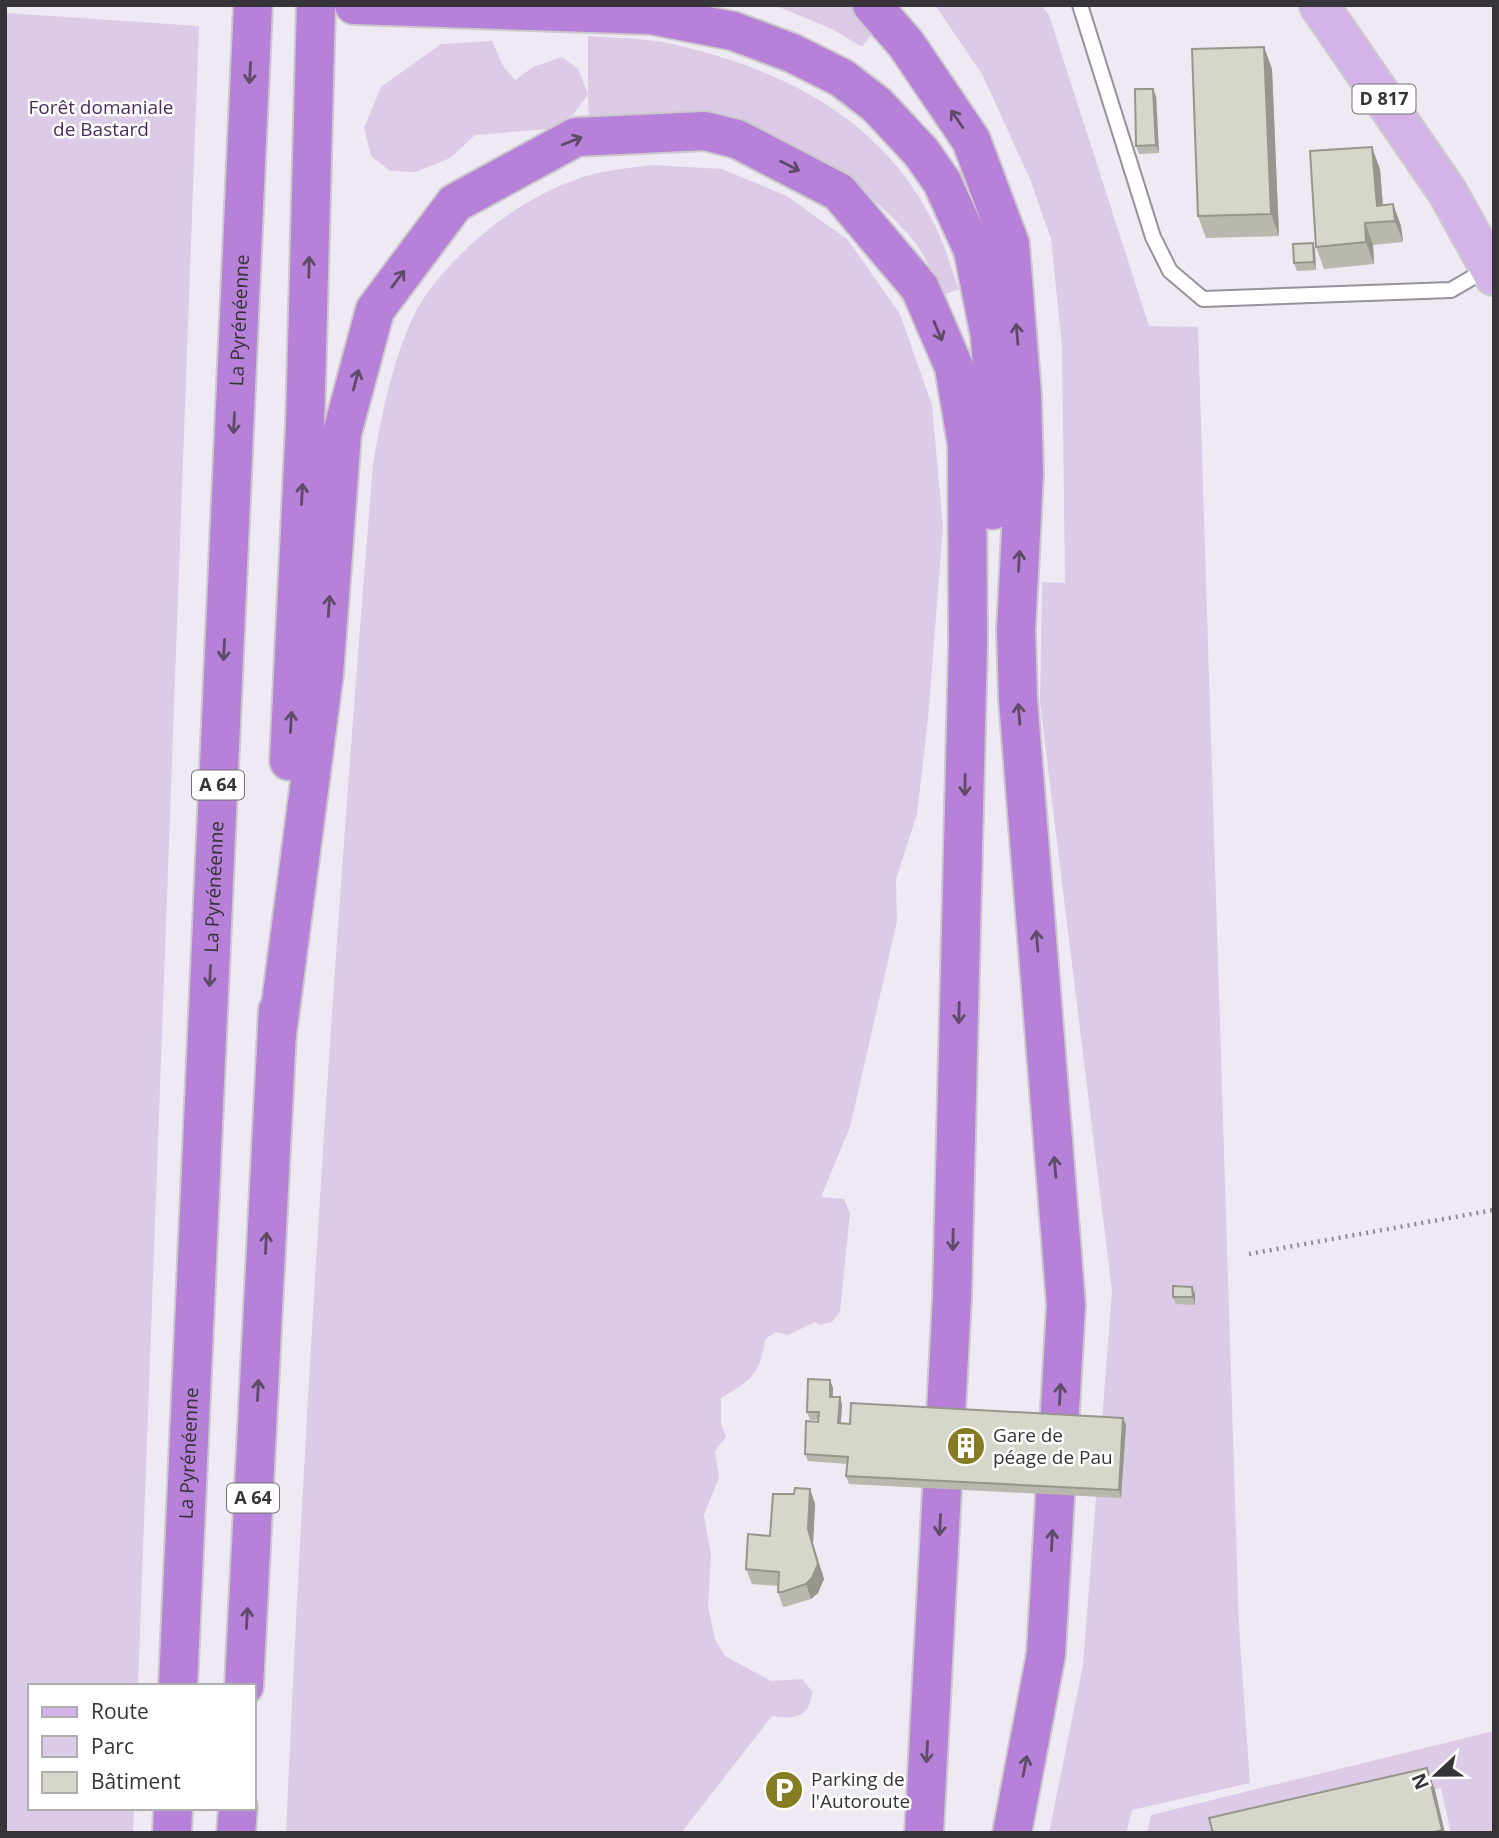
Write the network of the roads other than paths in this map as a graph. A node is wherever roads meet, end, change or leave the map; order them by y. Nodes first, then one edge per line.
1 (253, 5) edge
2 (316, 5) edge
3 (354, 5) edge
4 (872, 5) edge
5 (1080, 5) edge
6 (1320, 5) edge
7 (1492, 262) edge
8 (992, 583) junction
9 (1016, 630) junction
10 (968, 644) junction
11 (277, 1034) junction
12 (178, 1684) edge
13 (244, 1684) edge
14 (173, 1810) edge
15 (238, 1810) edge
16 (172, 1833) edge
17 (236, 1833) edge
18 (924, 1833) edge
19 (1012, 1833) edge

1 -> 12 highway, La Pyrénéenne / A 64
11 -> 2 highway, A 64
3 - 8 highway
9 -> 4 highway
5 - 7 lane
6 - 7 main road, D 817
8 - 9 highway
8 - 10 highway
19 -> 9 highway
11 -> 10 highway
10 -> 18 highway
13 -> 11 highway, A 64
14 - 16 highway
15 - 17 highway

